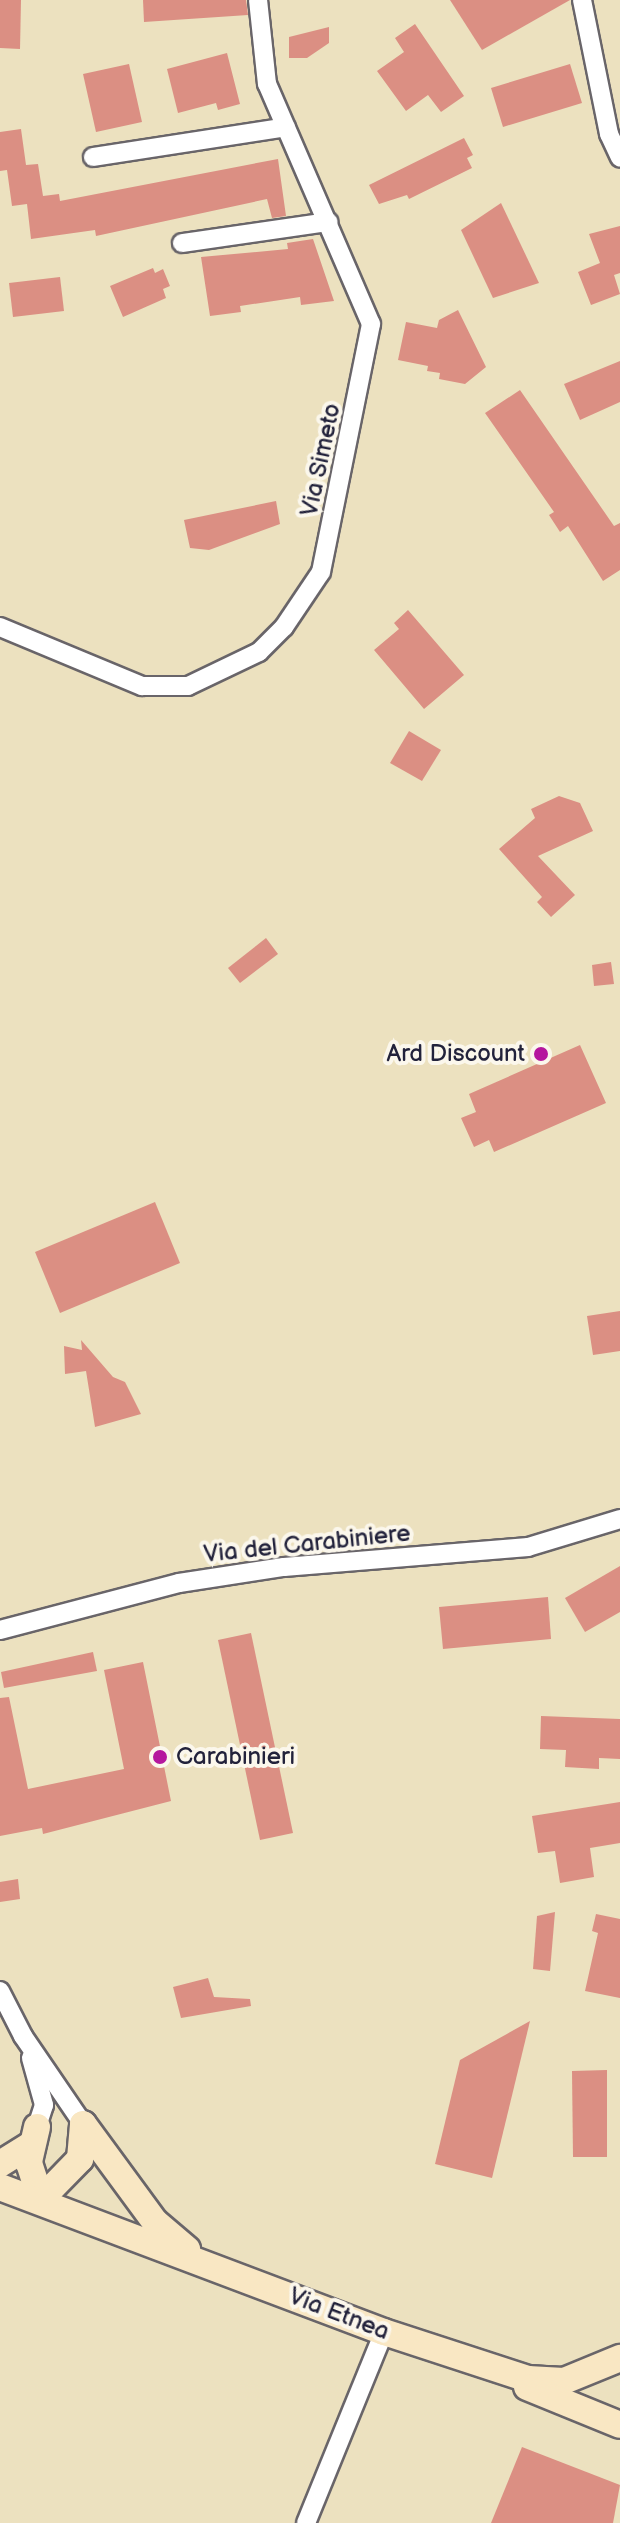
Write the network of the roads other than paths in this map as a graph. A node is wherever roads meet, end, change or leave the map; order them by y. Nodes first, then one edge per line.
1 (258, 0) edge
2 (582, 0) edge
3 (286, 127) junction
4 (93, 157) dead end
5 (620, 158) edge
6 (328, 222) junction
7 (182, 243) dead end
8 (0, 627) edge
9 (620, 1519) edge
10 (0, 1630) edge
11 (0, 1991) edge
12 (23, 2036) junction
13 (83, 2124) junction
14 (33, 2136) junction
15 (0, 2164) edge
16 (0, 2187) edge
17 (41, 2199) junction
18 (206, 2264) junction
19 (384, 2332) junction
20 (620, 2358) edge
21 (472, 2363) junction
22 (620, 2425) edge
23 (306, 2523) edge

1 - 3 street, Via Simeto
2 - 5 street
3 - 4 street
3 - 6 street, Via Simeto
6 - 7 street
6 - 8 street, Via Simeto
9 - 10 street, Via del Carabiniere
11 - 12 street
12 - 13 street
12 - 14 street
13 - 17 main road
13 - 18 main road
14 - 15 main road
14 - 17 main road
16 - 17 main road, Via Etnea
17 - 18 main road, Via Etnea
18 - 19 main road, Via Etnea
19 - 21 main road, Via Etnea
19 - 23 street
20 - 21 main road, Via Etnea
21 - 22 main road, Via Etnea

